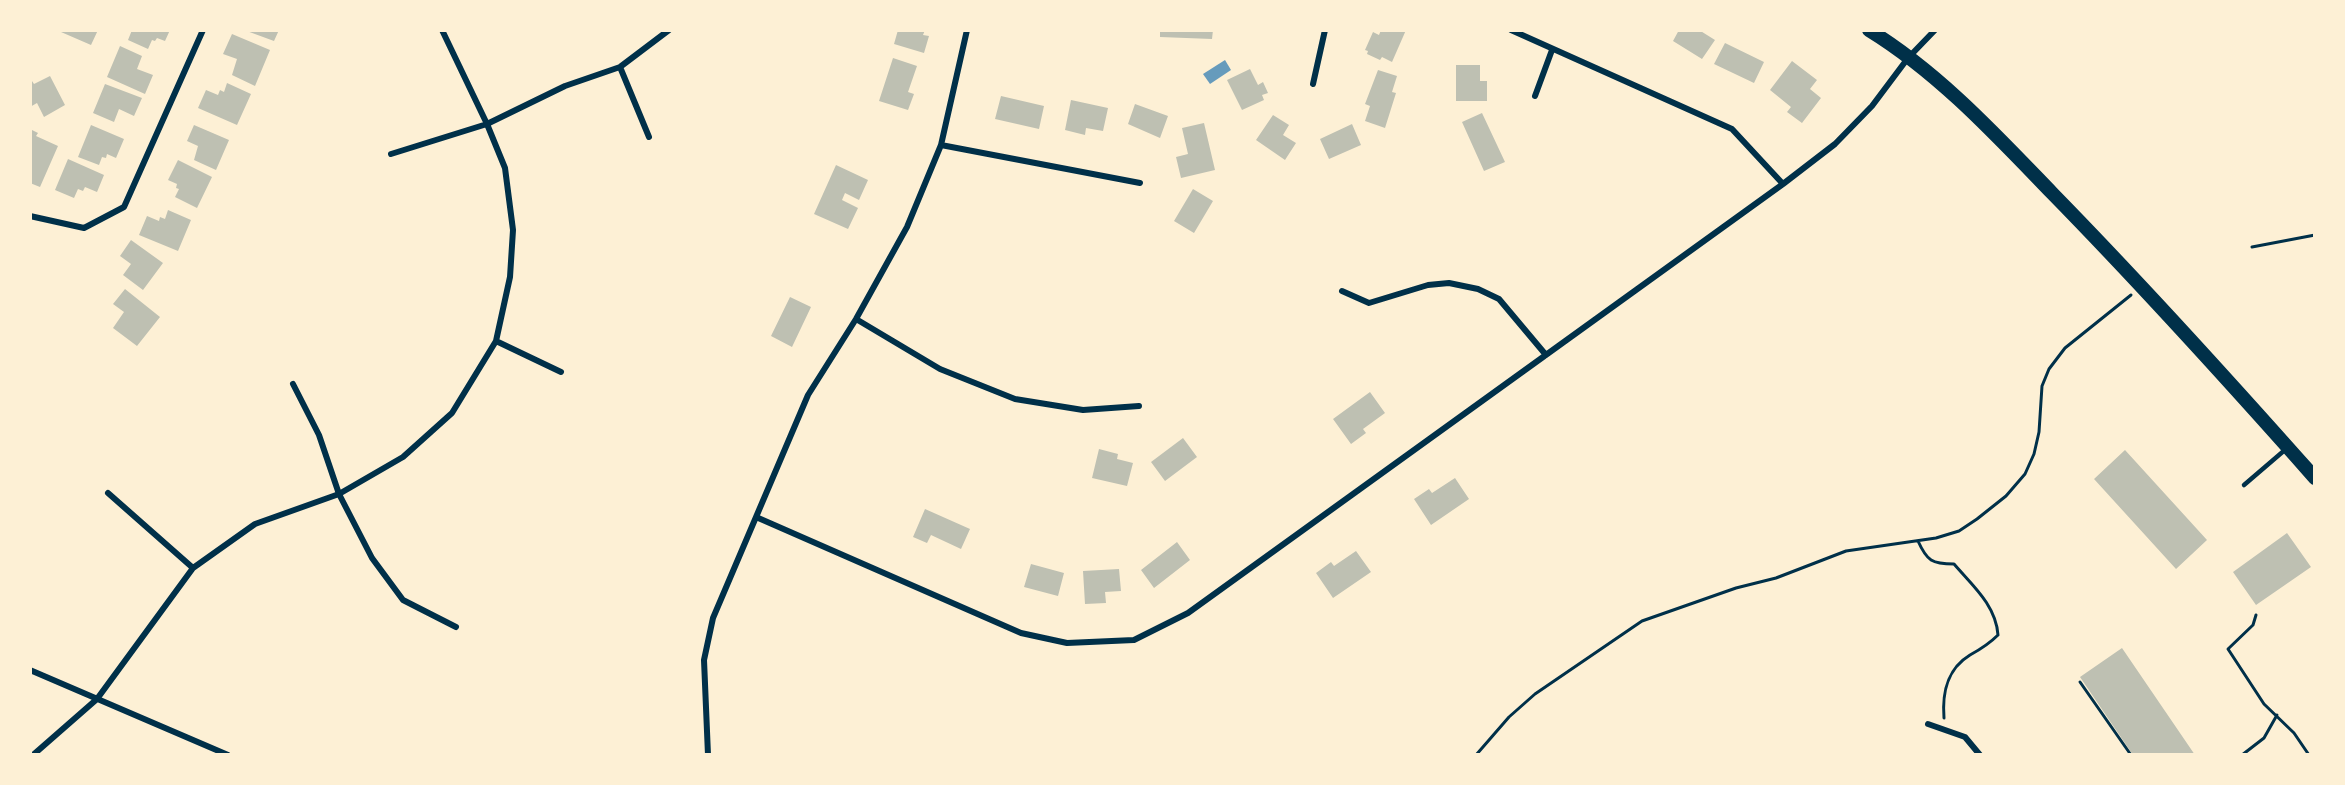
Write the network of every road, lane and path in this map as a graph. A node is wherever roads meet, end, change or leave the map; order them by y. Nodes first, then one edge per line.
1 (203, 30) edge
2 (442, 30) edge
3 (669, 30) edge
4 (967, 30) edge
5 (1325, 30) edge
6 (1510, 30) edge
7 (1869, 30) edge
8 (1935, 30) edge
9 (1552, 50) junction
10 (1908, 58) junction
11 (620, 67) junction
12 (1313, 84) dead end
13 (1535, 96) dead end
14 (487, 124) junction
15 (649, 137) dead end
16 (941, 145) junction
17 (391, 154) dead end
18 (1140, 183) dead end
19 (1783, 184) junction
20 (30, 216) edge
21 (2315, 235) edge
22 (2252, 247) dead end
23 (2143, 285) junction
24 (1342, 291) dead end
25 (856, 319) junction
26 (496, 341) junction
27 (1546, 355) junction
28 (561, 372) dead end
29 (292, 384) dead end
30 (1139, 406) dead end
31 (2288, 447) junction
32 (2315, 478) edge
33 (2244, 485) dead end
34 (108, 493) dead end
35 (339, 494) junction
36 (756, 517) junction
37 (1918, 541) junction
38 (193, 568) junction
39 (2256, 615) dead end
40 (456, 627) dead end
41 (30, 670) edge
42 (2080, 682) dead end
43 (97, 699) junction
44 (2277, 715) junction
45 (1928, 724) dead end
46 (1944, 730) junction
47 (33, 755) edge
48 (228, 755) edge
49 (708, 755) edge
50 (1476, 755) edge
51 (1980, 755) edge
52 (2131, 755) edge
53 (2242, 755) edge
54 (2309, 755) edge

1 - 20 street
2 - 14 street
3 - 11 street
4 - 16 street
5 - 12 street
6 - 9 street
7 - 10 main road
8 - 10 street
9 - 13 street
9 - 19 street
10 - 19 street
10 - 23 main road
11 - 14 street
11 - 15 street
14 - 17 street
14 - 26 street
16 - 18 street
16 - 25 street
19 - 27 street
21 - 22 path
23 - 31 main road
23 - 37 path
24 - 27 street
25 - 30 street
25 - 36 street
26 - 28 street
26 - 35 street
27 - 36 street
29 - 35 street
31 - 32 main road
31 - 33 lane
34 - 38 street
35 - 38 street
35 - 40 street
36 - 49 street
37 - 46 path
37 - 50 path
38 - 43 street
39 - 44 path
41 - 43 street
42 - 52 path
43 - 47 street
43 - 48 street
44 - 53 path
44 - 54 path
45 - 46 street
46 - 51 street

